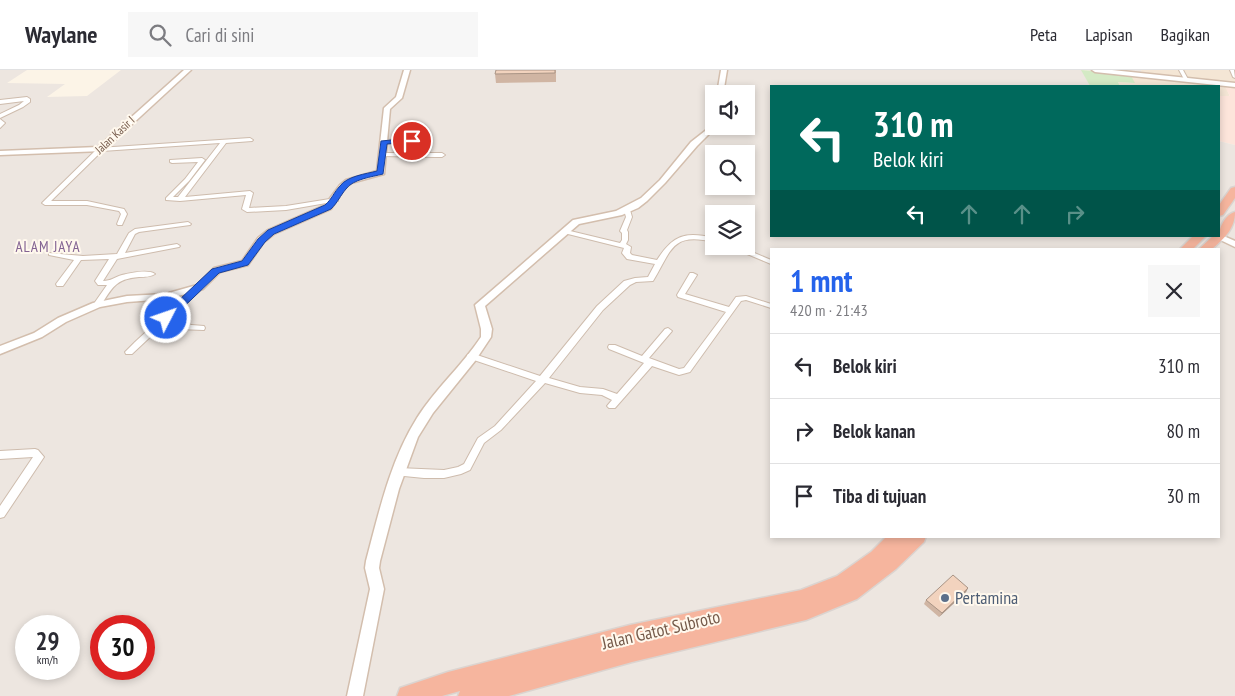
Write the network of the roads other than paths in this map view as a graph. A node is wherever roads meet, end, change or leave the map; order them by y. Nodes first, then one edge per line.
1 (188, 70) edge
2 (407, 70) edge
3 (724, 70) edge
4 (1095, 70) edge
5 (1181, 70) edge
6 (1232, 70) edge
7 (1235, 77) edge
8 (1187, 80) junction
9 (722, 85) edge
10 (1235, 85) edge
11 (0, 102) edge
12 (0, 116) edge
13 (0, 121) edge
14 (0, 126) edge
15 (705, 134) edge
16 (250, 140) dead end
17 (412, 141) dead end
18 (224, 142) junction
19 (384, 142) junction
20 (181, 145) junction
21 (100, 149) junction
22 (0, 152) edge
23 (383, 155) junction
24 (442, 155) dead end
25 (1235, 190) edge
26 (180, 199) junction
27 (336, 200) junction
28 (627, 210) junction
29 (1220, 212) edge
30 (1235, 215) edge
31 (120, 224) dead end
32 (188, 224) dead end
33 (566, 232) junction
34 (1220, 233) edge
35 (1199, 237) edge
36 (1217, 237) edge
37 (705, 238) edge
38 (622, 244) junction
39 (1235, 244) edge
40 (178, 246) dead end
41 (1187, 248) edge
42 (1206, 248) edge
43 (51, 254) dead end
44 (754, 255) edge
45 (118, 256) junction
46 (78, 259) junction
47 (770, 262) edge
48 (660, 263) junction
49 (151, 274) dead end
50 (693, 275) dead end
51 (111, 283) junction
52 (60, 284) dead end
53 (200, 287) junction
54 (98, 305) junction
55 (770, 306) edge
56 (729, 310) junction
57 (162, 321) junction
58 (201, 328) dead end
59 (668, 330) dead end
60 (612, 347) dead end
61 (0, 350) edge
62 (130, 352) dead end
63 (471, 356) junction
64 (647, 360) junction
65 (543, 379) junction
66 (619, 398) junction
67 (612, 406) dead end
68 (0, 455) edge
69 (398, 472) junction
70 (0, 514) edge
71 (897, 538) edge
72 (915, 538) edge
73 (356, 696) edge
74 (408, 696) edge
75 (469, 696) edge

1 - 21 street, Jalan Kasir I
2 - 19 street
3 - 9 street
4 - 8 street
5 - 8 street
6 - 7 street
8 - 10 street
11 - 12 street
13 - 14 street
15 - 28 street
16 - 18 street
17 - 19 street
18 - 20 street
18 - 26 street
19 - 23 street
20 - 21 street
20 - 26 street
21 - 22 street
21 - 31 street, Jalan Kasir I
23 - 24 street
23 - 27 street
25 - 29 highway
26 - 27 street
27 - 53 street
28 - 33 street
28 - 38 street
30 - 34 highway
32 - 45 street
33 - 38 street
33 - 63 street
35 - 41 highway
36 - 39 street
36 - 42 highway
37 - 48 street
38 - 48 street
40 - 45 street
43 - 46 street
44 - 47 street
45 - 46 street
45 - 51 street
46 - 52 street
48 - 65 street
49 - 51 street
50 - 56 street
51 - 54 street
53 - 54 street
53 - 57 street
54 - 61 street
55 - 56 street
56 - 64 street
57 - 58 street
57 - 62 street
59 - 64 street
60 - 64 street
63 - 65 street
63 - 69 street
64 - 66 street
65 - 66 street
65 - 69 street
66 - 67 street
68 - 70 street
69 - 73 street
71 - 74 highway, Jalan Gatot Subroto
72 - 75 highway, Jalan Gatot Subroto

